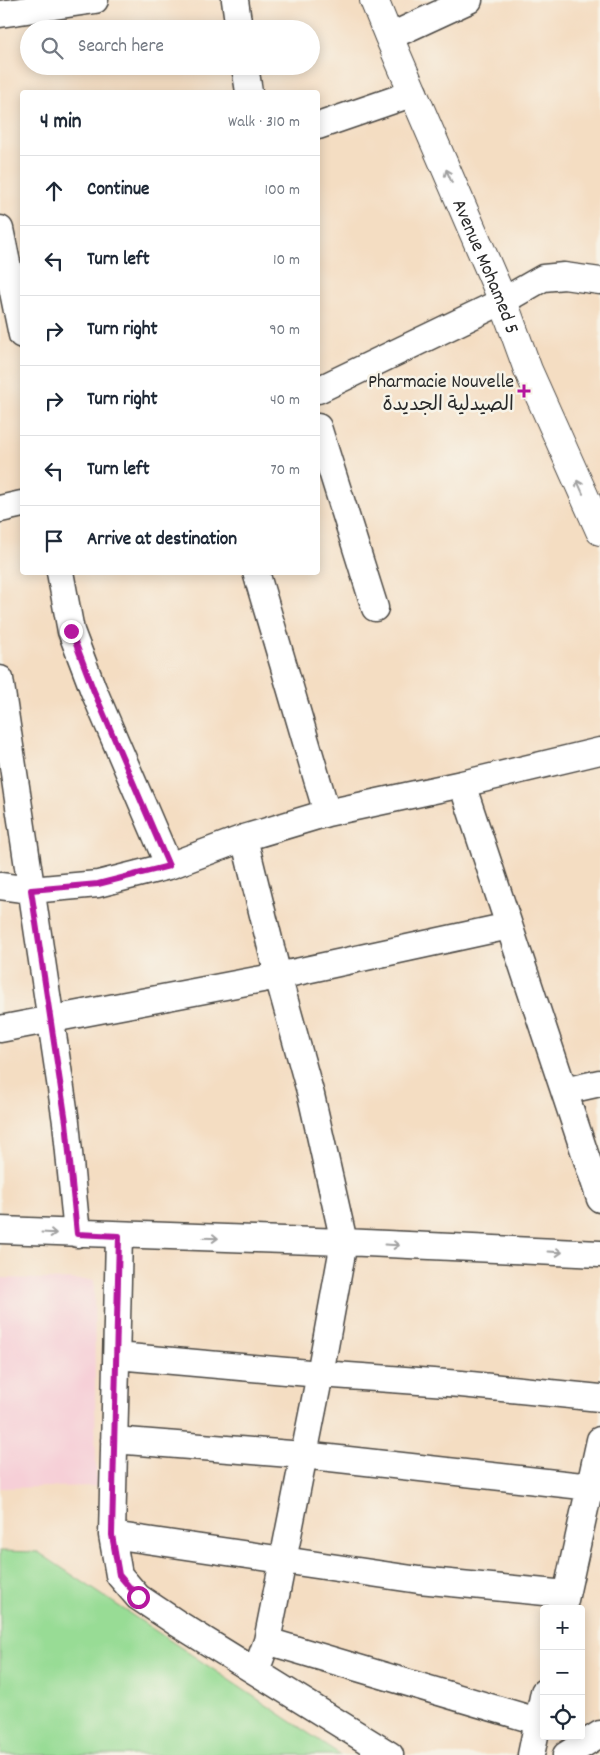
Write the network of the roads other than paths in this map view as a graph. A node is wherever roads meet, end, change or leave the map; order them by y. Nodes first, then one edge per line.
1 (95, 0) edge
2 (235, 0) edge
3 (374, 0) edge
4 (469, 0) edge
5 (0, 14) edge
6 (238, 20) edge
7 (389, 37) junction
8 (246, 75) edge
9 (249, 90) edge
10 (414, 93) junction
11 (320, 125) edge
12 (0, 229) edge
13 (600, 281) edge
14 (503, 301) junction
15 (20, 325) edge
16 (320, 389) edge
17 (320, 433) edge
18 (20, 504) edge
19 (0, 509) edge
20 (600, 531) edge
21 (61, 575) edge
22 (257, 575) edge
23 (375, 608) dead end
24 (1, 686) edge
25 (600, 752) edge
26 (462, 784) junction
27 (327, 813) junction
28 (244, 838) junction
29 (169, 866) junction
30 (0, 886) edge
31 (31, 890) junction
32 (509, 926) junction
33 (278, 976) junction
34 (50, 1020) junction
35 (0, 1029) edge
36 (600, 1083) edge
37 (564, 1091) junction
38 (600, 1199) edge
39 (0, 1230) edge
40 (77, 1234) junction
41 (119, 1236) junction
42 (344, 1242) junction
43 (600, 1254) edge
44 (117, 1356) junction
45 (320, 1374) junction
46 (600, 1398) edge
47 (114, 1440) junction
48 (600, 1440) edge
49 (303, 1455) junction
50 (595, 1487) edge
51 (112, 1535) junction
52 (282, 1560) junction
53 (564, 1601) edge
54 (267, 1641) junction
55 (256, 1670) junction
56 (543, 1695) edge
57 (537, 1721) junction
58 (600, 1734) edge
59 (390, 1755) edge
60 (531, 1755) edge
61 (566, 1755) edge

1 - 5 street
2 - 6 street
3 - 7 main road, Avenue Mohamed 5
4 - 7 street
7 - 10 main road, Avenue Mohamed 5
8 - 9 street
10 - 11 street
14 -> 10 main road, Avenue Mohamed 5
12 - 15 street
13 - 14 street
14 - 16 street
20 -> 14 main road, Avenue Mohamed 5
17 - 23 street
18 - 19 street
21 - 29 street
22 - 27 street
24 - 31 street
25 - 26 street
26 - 27 street
26 - 32 street
27 - 28 street
28 - 29 street
28 - 33 street
29 - 31 street
30 - 31 street
31 - 34 street
32 - 33 street
32 - 37 street
33 - 34 street
33 - 42 street
34 - 35 street
34 - 40 street
36 - 37 street
37 - 38 street
39 -> 40 street
40 - 41 street
41 -> 42 street
41 - 44 street
42 -> 43 street
42 - 45 street
44 - 45 street
44 - 47 street
45 - 46 street
45 - 49 street
47 - 49 street
47 - 51 street
48 - 50 street
49 - 50 street
49 - 52 street
50 - 53 street
51 - 52 street
51 - 55 street
52 - 53 street
52 - 54 street
54 - 55 street
54 - 57 street
55 - 59 street
56 - 57 street
57 - 60 street
58 - 61 street

